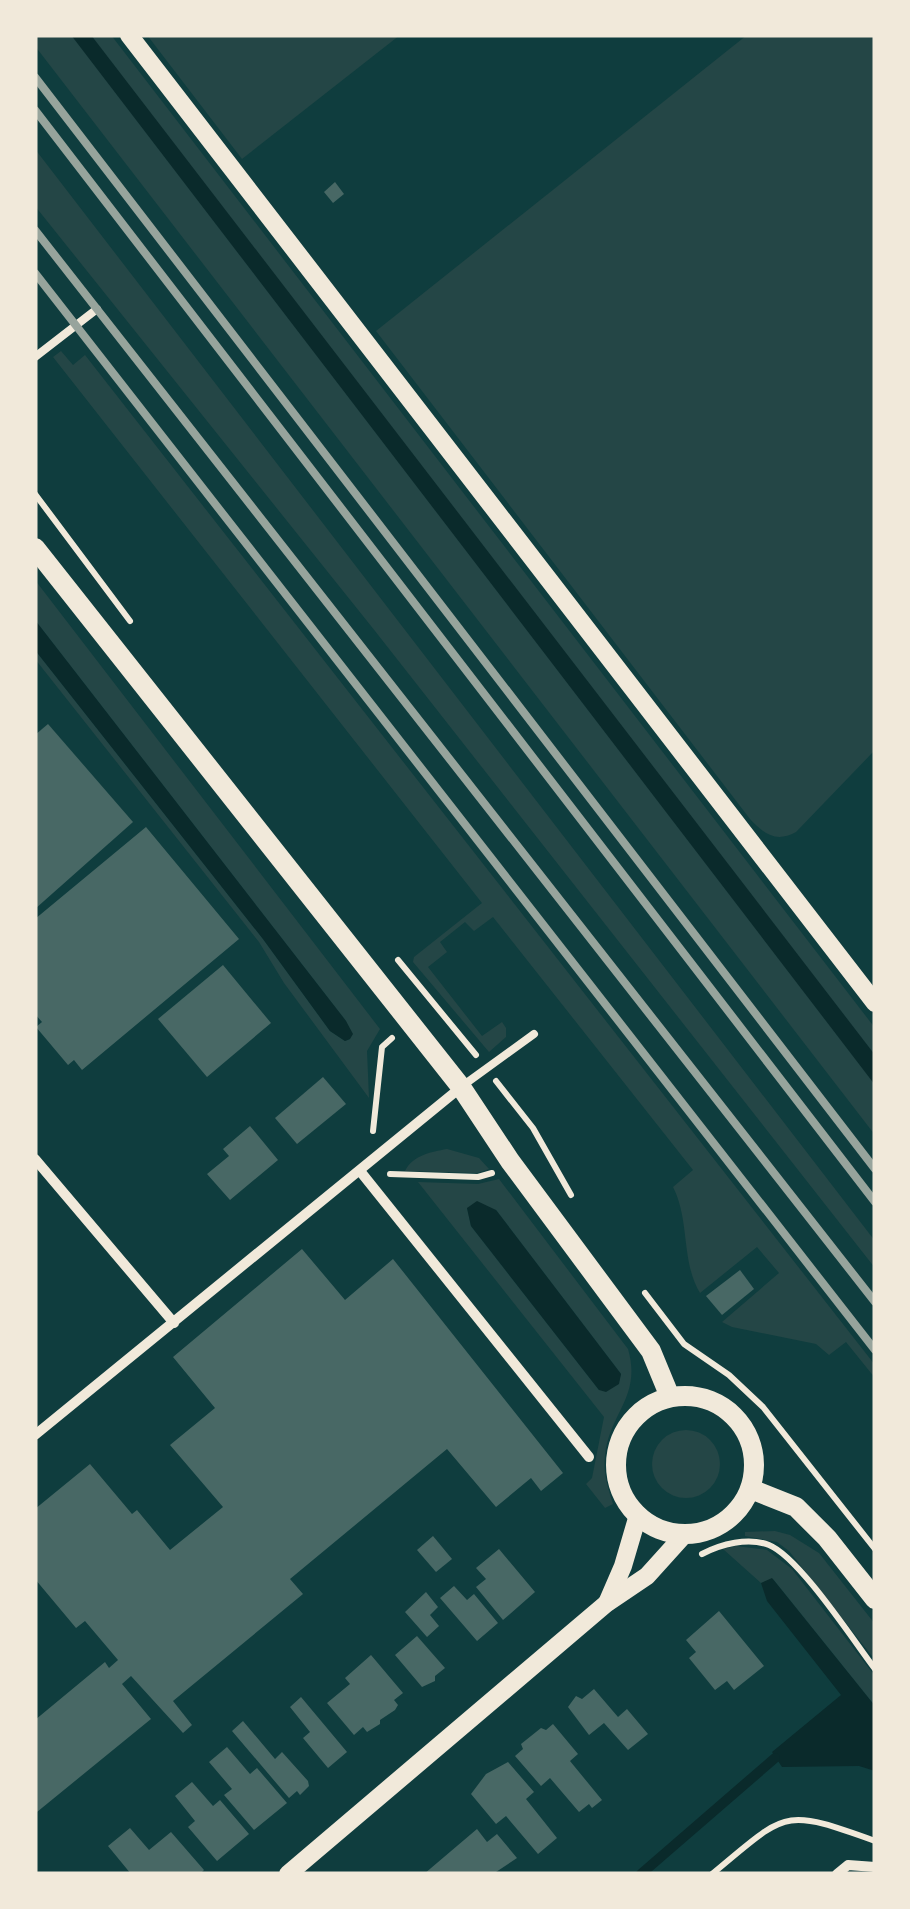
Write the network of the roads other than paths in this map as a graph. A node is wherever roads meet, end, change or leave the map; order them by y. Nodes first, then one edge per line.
1 (129, 35) edge
2 (97, 309) dead end
3 (35, 357) edge
4 (35, 548) edge
5 (875, 1003) edge
6 (534, 1034) dead end
7 (461, 1087) junction
8 (35, 1159) edge
9 (360, 1171) junction
10 (174, 1323) junction
11 (670, 1398) junction
12 (35, 1435) edge
13 (588, 1457) dead end
14 (751, 1488) junction
15 (638, 1516) junction
16 (684, 1535) junction
17 (875, 1599) edge
18 (607, 1603) junction
19 (875, 1867) edge
20 (288, 1874) edge
21 (836, 1874) edge

1 - 5 street
2 - 3 lane
4 - 7 main road
6 - 7 lane
7 - 9 street
7 - 11 main road
8 - 10 street
9 - 10 street
9 - 13 street
10 - 12 street
11 - 14 main road
11 - 15 main road
14 - 16 main road
14 - 17 main road
15 - 16 main road
15 - 18 street
16 - 18 street
18 - 20 street
19 - 21 street

